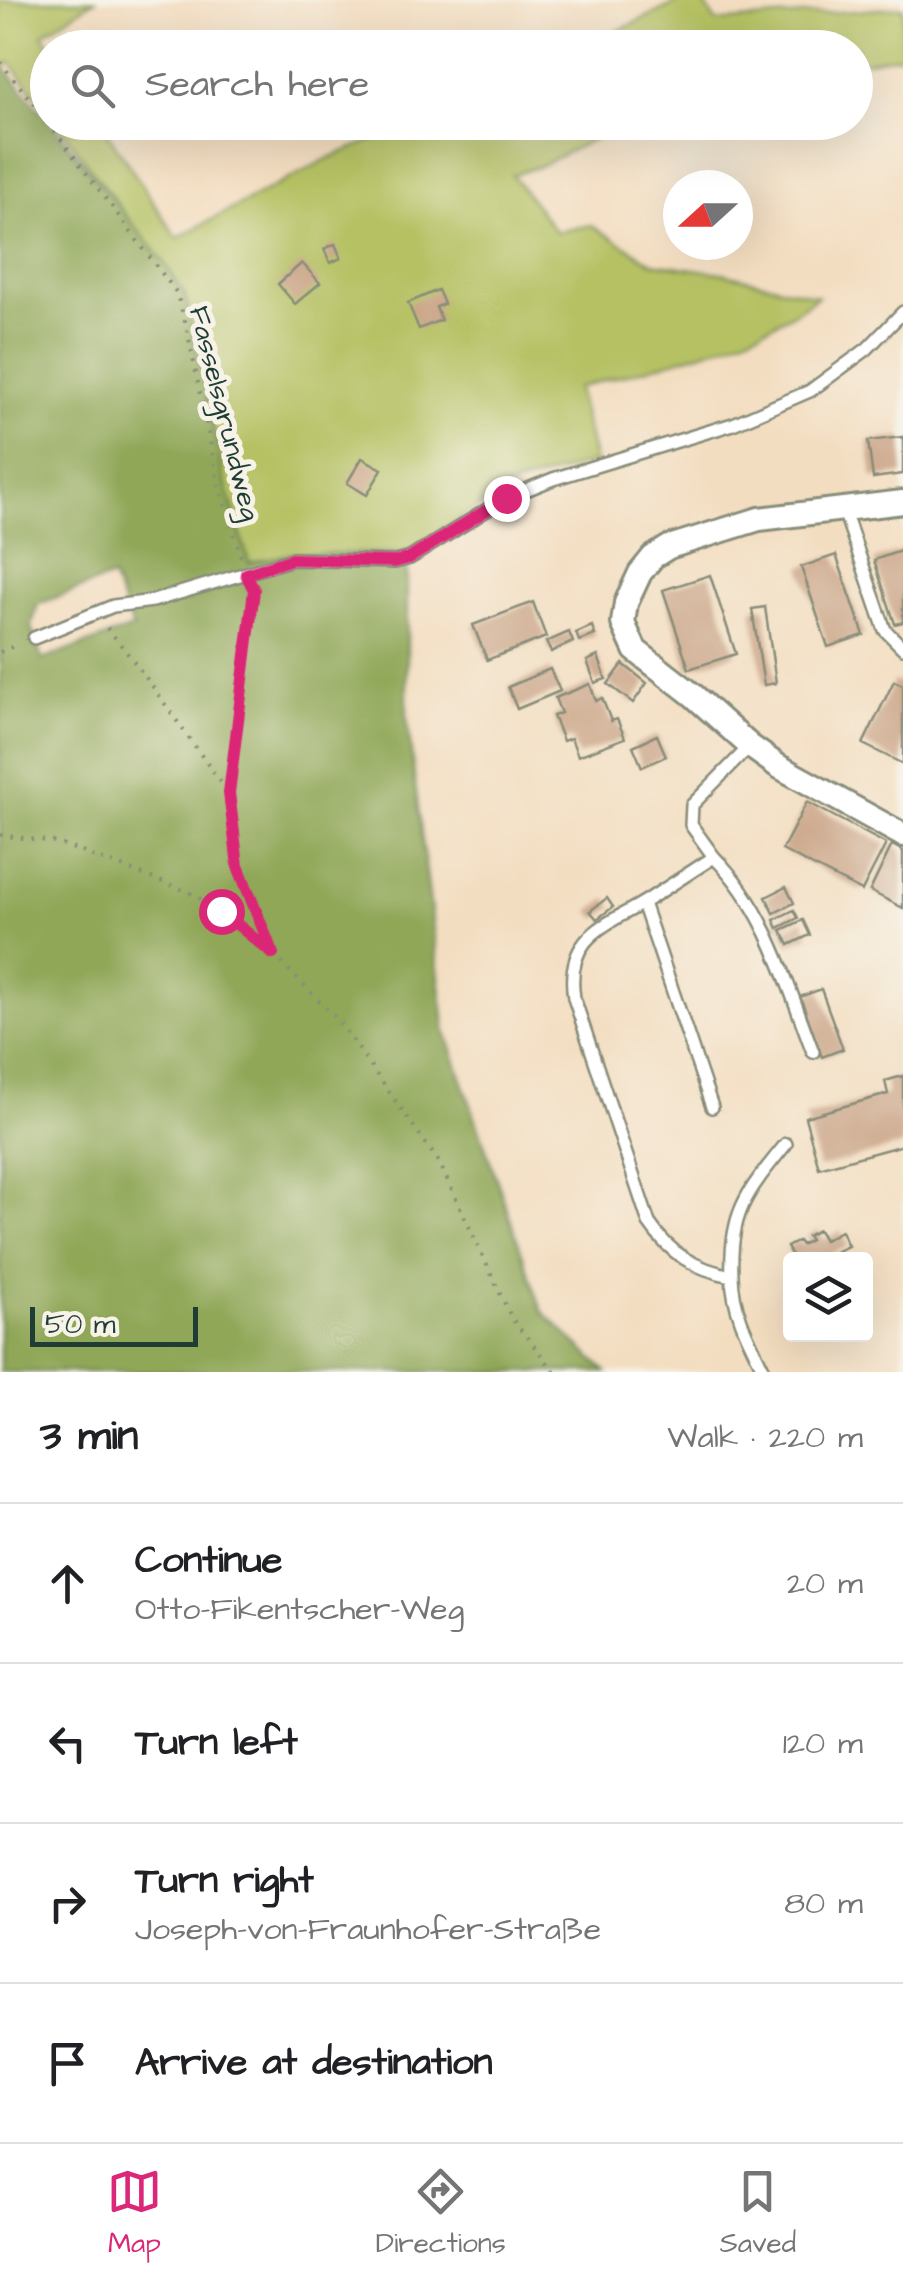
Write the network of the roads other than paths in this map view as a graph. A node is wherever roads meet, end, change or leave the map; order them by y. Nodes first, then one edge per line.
1 (903, 312) edge
2 (903, 502) edge
3 (843, 508) junction
4 (34, 638) dead end
5 (903, 648) edge
6 (750, 746) junction
7 (903, 834) edge
8 (714, 857) junction
9 (643, 903) junction
10 (813, 1052) dead end
11 (712, 1107) dead end
12 (786, 1144) dead end
13 (732, 1276) junction
14 (764, 1372) edge

1 - 4 lane
2 - 3 street
3 - 5 lane
3 - 6 street
6 - 7 street
6 - 8 lane
8 - 9 lane
8 - 10 lane
9 - 11 lane
9 - 13 lane
12 - 13 lane
13 - 14 lane

